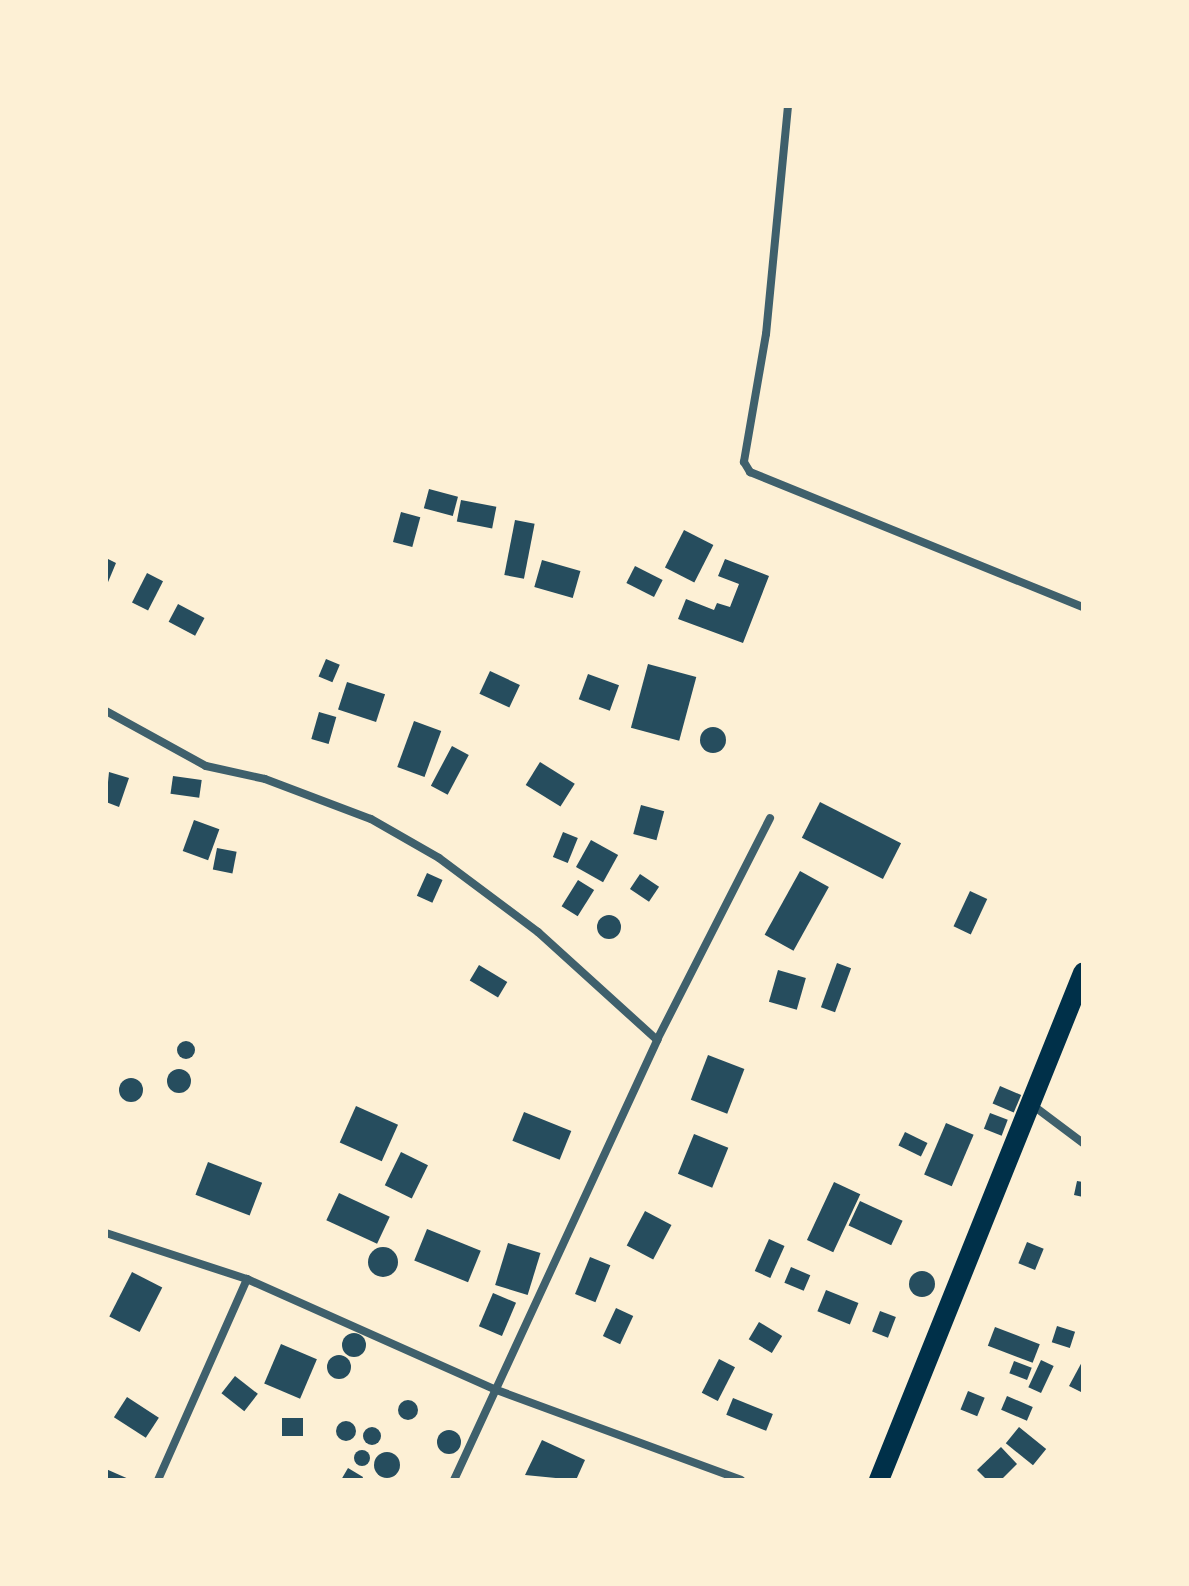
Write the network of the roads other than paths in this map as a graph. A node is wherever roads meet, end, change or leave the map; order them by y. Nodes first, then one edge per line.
1 (788, 106) edge
2 (1083, 607) edge
3 (106, 711) edge
4 (770, 818) dead end
5 (1083, 973) edge
6 (657, 1040) junction
7 (1027, 1101) junction
8 (1083, 1143) edge
9 (106, 1233) edge
10 (247, 1279) junction
11 (494, 1389) junction
12 (158, 1480) edge
13 (454, 1480) edge
14 (741, 1480) edge
15 (879, 1480) edge

1 - 2 street
3 - 6 street
4 - 6 street
5 - 7 main road
6 - 11 street
7 - 8 street
7 - 15 main road
9 - 10 street
10 - 11 street
10 - 12 street
11 - 13 street
11 - 14 street

